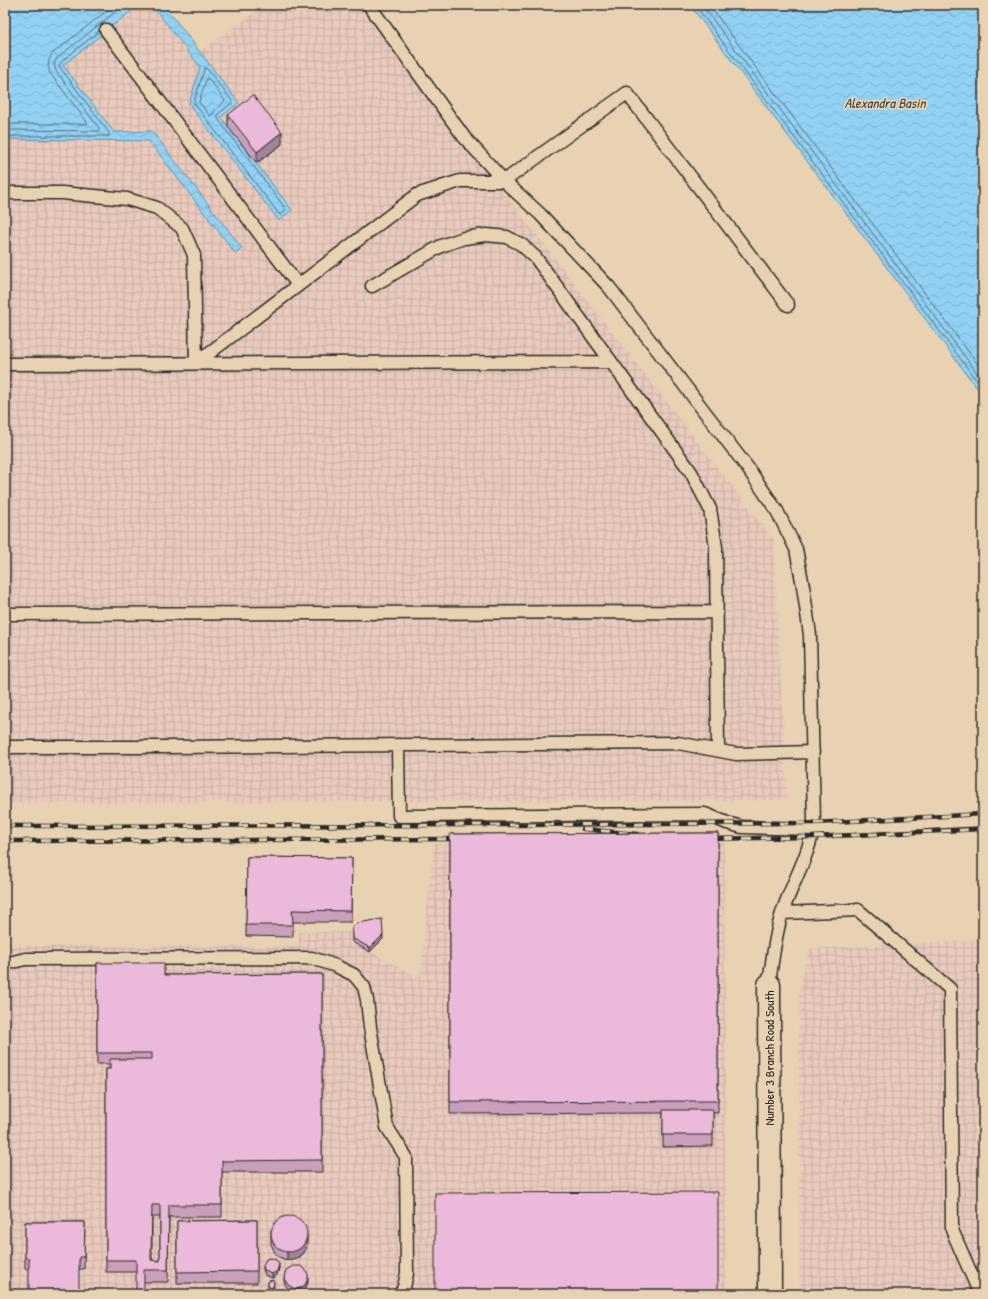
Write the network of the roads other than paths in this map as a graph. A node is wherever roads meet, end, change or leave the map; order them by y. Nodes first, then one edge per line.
1 (369, 5) edge
2 (106, 30) dead end
3 (504, 181) junction
4 (5, 193) edge
5 (298, 285) junction
6 (372, 286) dead end
7 (788, 306) dead end
8 (612, 362) junction
9 (196, 363) junction
10 (5, 364) edge
11 (717, 612) junction
12 (5, 614) edge
13 (398, 745) junction
14 (5, 747) edge
15 (718, 750) junction
16 (813, 752) junction
17 (983, 820) edge
18 (813, 828) junction
19 (782, 913) junction
20 (5, 964) edge
21 (769, 985) joint
22 (400, 1294) edge
23 (770, 1294) edge
24 (980, 1294) edge

1 - 3 lane, Number 3 Branch Road South
2 - 5 lane
3 - 5 lane
3 - 7 lane
3 - 16 lane, Number 3 Branch Road South
4 - 9 lane
5 - 9 lane
6 - 8 lane
8 - 9 lane
8 - 11 lane
9 - 10 lane
11 - 12 lane
11 - 15 lane
13 - 14 lane
13 - 15 lane
13 - 18 lane
15 - 16 lane
16 - 18 lane, Number 3 Branch Road South
17 - 18 lane
18 - 19 lane, Number 3 Branch Road South
19 - 21 lane, Number 3 Branch Road South
19 - 24 lane
20 - 22 lane
21 - 23 street, Number 3 Branch Road South

